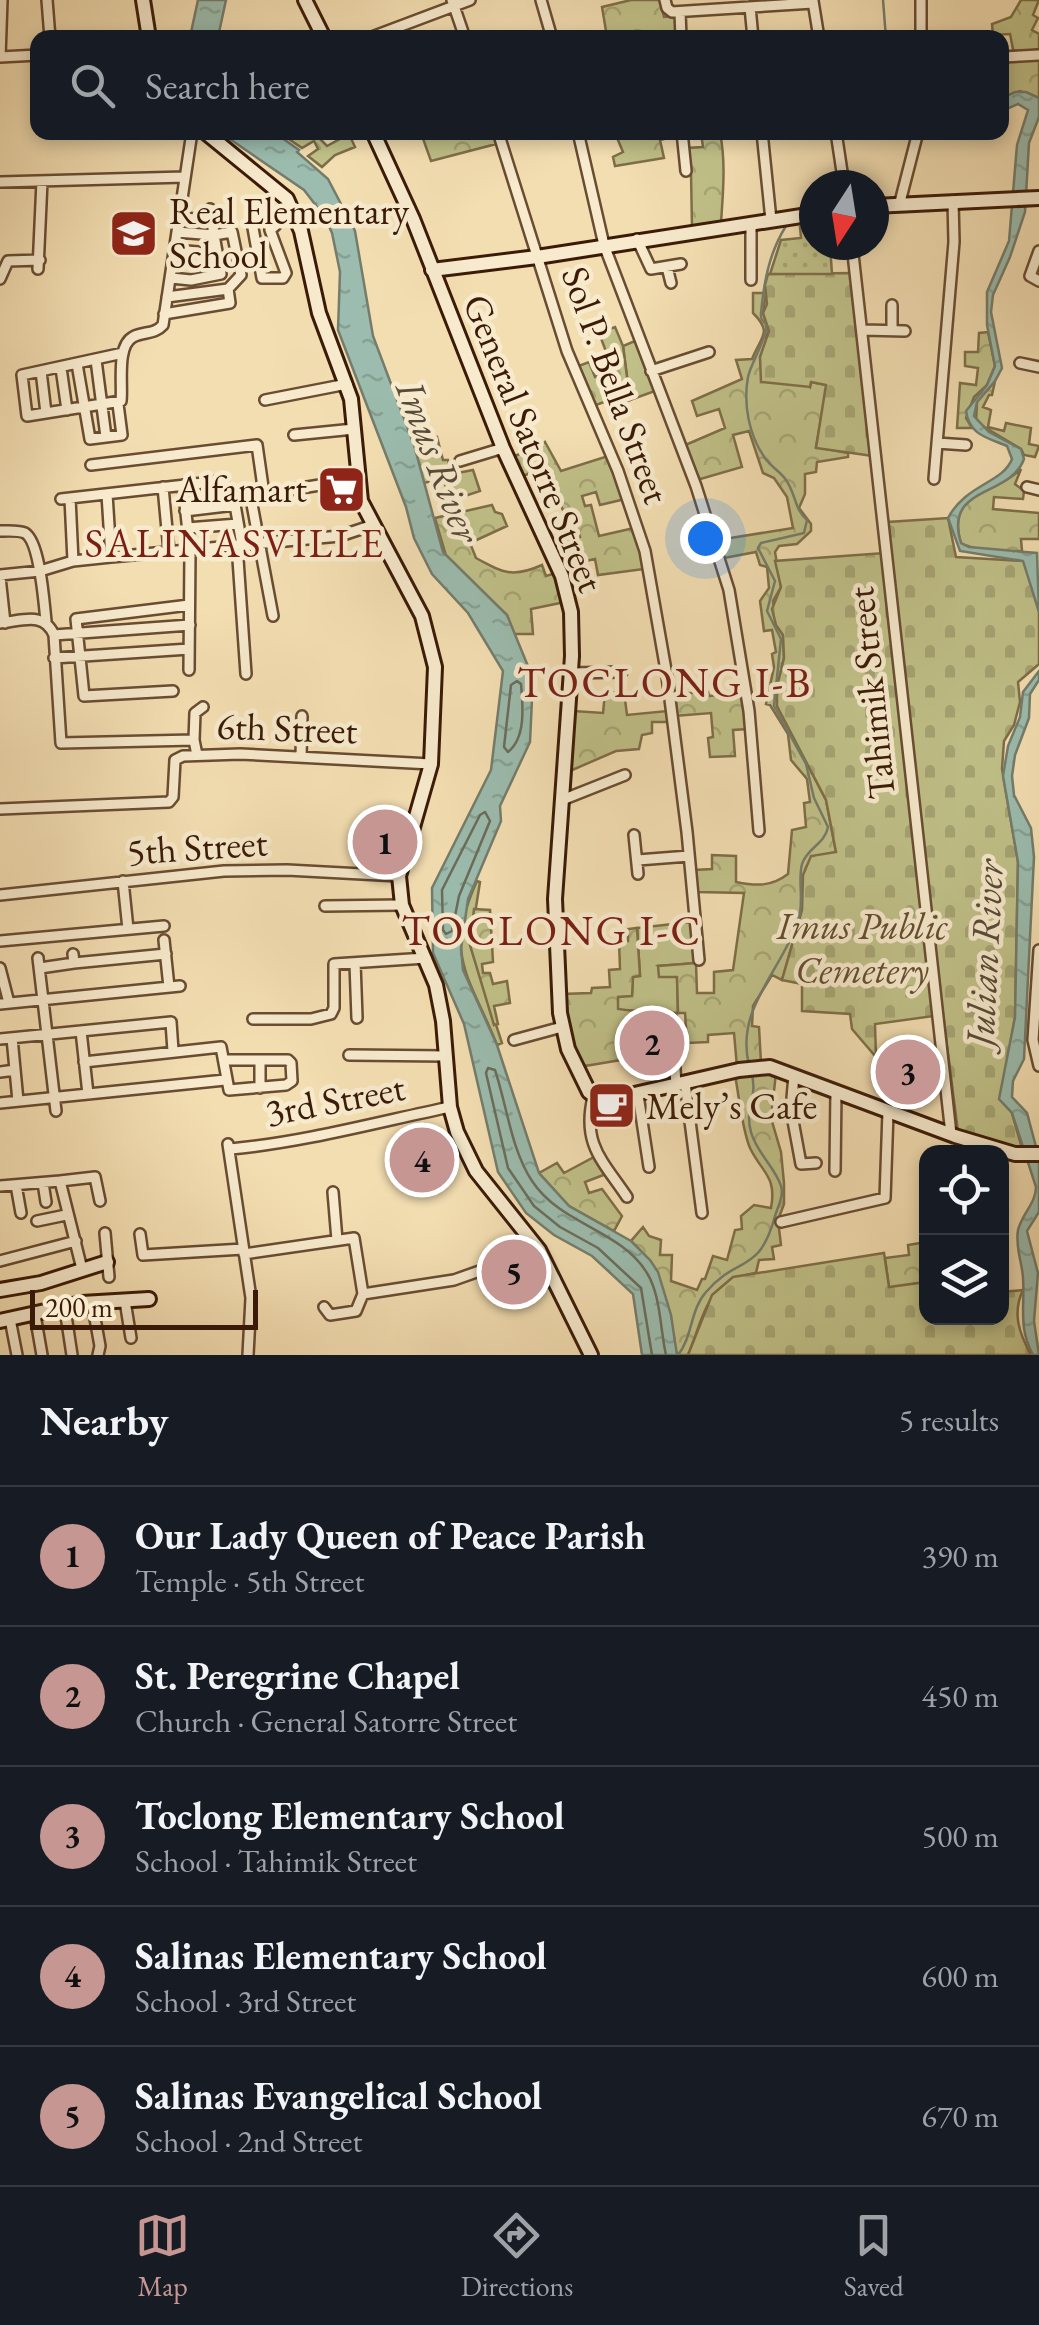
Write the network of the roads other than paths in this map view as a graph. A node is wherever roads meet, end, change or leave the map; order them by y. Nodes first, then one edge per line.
1 (2, 0) edge
2 (48, 0) edge
3 (143, 0) edge
4 (306, 0) edge
5 (470, 0) edge
6 (541, 0) edge
7 (921, 0) edge
8 (813, 2) edge
9 (453, 3) edge
10 (666, 5) edge
11 (750, 7) junction
12 (680, 12) junction
13 (50, 30) edge
14 (148, 30) edge
15 (320, 30) edge
16 (388, 30) edge
17 (462, 30) edge
18 (550, 30) edge
19 (681, 30) edge
20 (752, 30) edge
21 (818, 30) edge
22 (922, 30) edge
23 (1039, 54) edge
24 (30, 55) edge
25 (1009, 56) edge
26 (0, 57) edge
27 (191, 140) edge
28 (215, 140) edge
29 (377, 140) edge
30 (500, 140) edge
31 (580, 140) edge
32 (683, 140) edge
33 (763, 140) edge
34 (837, 140) edge
35 (916, 140) edge
36 (842, 170) edge
37 (686, 171) dead end
38 (186, 176) junction
39 (42, 181) junction
40 (0, 182) edge
41 (1034, 198) edge
42 (952, 201) junction
43 (900, 202) junction
44 (889, 204) edge
45 (799, 216) edge
46 (179, 218) junction
47 (771, 220) junction
48 (751, 223) junction
49 (276, 224) dead end
50 (253, 228) dead end
51 (178, 232) junction
52 (214, 235) junction
53 (637, 239) junction
54 (604, 245) junction
55 (175, 250) junction
56 (1039, 251) edge
57 (198, 252) dead end
58 (537, 258) junction
59 (854, 260) edge
60 (681, 264) dead end
61 (667, 267) junction
62 (432, 270) junction
63 (298, 276) junction
64 (0, 278) edge
65 (171, 278) junction
66 (752, 280) dead end
67 (1039, 281) edge
68 (671, 284) dead end
69 (228, 289) junction
70 (167, 296) junction
71 (892, 305) dead end
72 (164, 314) junction
73 (862, 330) junction
74 (892, 330) junction
75 (906, 330) dead end
76 (710, 352) dead end
77 (123, 353) junction
78 (96, 360) junction
79 (1020, 363) dead end
80 (76, 364) junction
81 (1039, 366) edge
82 (61, 368) junction
83 (40, 371) junction
84 (650, 371) junction
85 (347, 384) junction
86 (266, 400) dead end
87 (100, 404) junction
88 (118, 404) junction
89 (84, 406) junction
90 (67, 410) junction
91 (46, 413) junction
92 (354, 429) junction
93 (294, 435) dead end
94 (106, 437) junction
95 (937, 442) junction
96 (966, 445) dead end
97 (503, 448) junction
98 (460, 461) dead end
99 (91, 465) dead end
100 (356, 479) junction
101 (934, 479) dead end
102 (183, 485) junction
103 (1027, 487) dead end
104 (163, 488) junction
105 (1039, 490) edge
106 (106, 494) junction
107 (234, 501) junction
108 (186, 511) junction
109 (238, 524) junction
110 (373, 525) junction
111 (187, 528) junction
112 (0, 531) edge
113 (260, 544) junction
114 (240, 545) junction
115 (170, 550) junction
116 (190, 551) junction
117 (111, 557) junction
118 (73, 562) junction
119 (40, 571) junction
120 (0, 576) edge
121 (1, 598) edge
122 (190, 606) junction
123 (273, 616) dead end
124 (46, 621) junction
125 (2, 623) edge
126 (190, 625) junction
127 (78, 635) junction
128 (54, 636) junction
129 (189, 648) junction
130 (81, 656) junction
131 (54, 658) junction
132 (189, 670) dead end
133 (571, 672) junction
134 (622, 672) dead end
135 (246, 674) dead end
136 (173, 691) dead end
137 (203, 707) dead end
138 (302, 716) dead end
139 (194, 740) junction
140 (197, 755) junction
141 (301, 757) junction
142 (431, 764) junction
143 (626, 775) dead end
144 (562, 800) junction
145 (0, 809) edge
146 (759, 831) dead end
147 (634, 835) dead end
148 (689, 856) junction
149 (638, 860) junction
150 (638, 874) dead end
151 (399, 876) junction
152 (123, 881) junction
153 (0, 895) edge
154 (402, 904) junction
155 (326, 906) dead end
156 (164, 926) dead end
157 (128, 930) junction
158 (164, 940) dead end
159 (0, 941) edge
160 (1039, 950) edge
161 (166, 954) junction
162 (426, 958) junction
163 (699, 960) dead end
164 (354, 963) junction
165 (0, 968) edge
166 (1039, 970) edge
167 (43, 1000) junction
168 (4, 1004) edge
169 (357, 1018) dead end
170 (253, 1019) dead end
171 (672, 1019) dead end
172 (1037, 1024) edge
173 (562, 1027) junction
174 (80, 1031) junction
175 (47, 1034) junction
176 (12, 1038) junction
177 (0, 1039) edge
178 (514, 1040) dead end
179 (173, 1051) junction
180 (349, 1055) dead end
181 (446, 1056) junction
182 (226, 1060) junction
183 (260, 1061) junction
184 (84, 1062) junction
185 (1039, 1066) edge
186 (16, 1070) junction
187 (0, 1072) edge
188 (794, 1075) junction
189 (225, 1080) junction
190 (681, 1084) junction
191 (260, 1088) junction
192 (836, 1092) junction
193 (88, 1094) junction
194 (638, 1094) junction
195 (593, 1097) junction
196 (53, 1098) junction
197 (18, 1102) junction
198 (0, 1104) edge
199 (450, 1107) junction
200 (56, 1111) dead end
201 (888, 1112) junction
202 (951, 1134) junction
203 (1039, 1154) edge
204 (816, 1163) dead end
205 (649, 1166) dead end
206 (835, 1172) dead end
207 (60, 1181) junction
208 (43, 1182) junction
209 (16, 1185) junction
210 (0, 1186) edge
211 (333, 1192) dead end
212 (627, 1196) dead end
213 (100, 1201) dead end
214 (46, 1202) dead end
215 (21, 1213) dead end
216 (702, 1213) dead end
217 (66, 1215) junction
218 (37, 1221) dead end
219 (781, 1222) dead end
220 (105, 1233) dead end
221 (140, 1234) dead end
222 (337, 1240) junction
223 (76, 1242) junction
224 (540, 1250) junction
225 (243, 1251) junction
226 (0, 1261) edge
227 (108, 1262) junction
228 (82, 1270) junction
229 (108, 1277) dead end
230 (555, 1279) junction
231 (0, 1290) edge
232 (508, 1293) dead end
233 (363, 1294) junction
234 (150, 1300) dead end
235 (125, 1301) junction
236 (92, 1302) junction
237 (324, 1307) dead end
238 (65, 1308) junction
239 (35, 1315) junction
240 (5, 1320) edge
241 (131, 1338) dead end
242 (18, 1355) edge
243 (42, 1355) edge
244 (72, 1355) edge
245 (98, 1355) edge
246 (248, 1355) edge
247 (591, 1355) edge

1 - 26 street
2 - 13 street
3 - 14 street
4 - 15 street
5 - 9 street
6 - 18 street
7 - 22 street
8 - 11 street
8 - 21 street
9 - 16 street
9 - 17 street
10 - 12 street
11 - 12 street
11 - 20 street
12 - 19 street
23 - 25 street
24 - 26 street
27 - 38 street
28 - 63 street
29 - 62 street, General Satorre Street
30 - 58 street, Sol P. Bella Street
31 - 54 street
32 - 37 street
33 - 47 street
34 - 36 street
35 - 43 street
38 - 39 street
38 - 46 street
39 - 40 street
39 - 64 street
41 - 42 street
42 - 43 street
42 - 95 street
43 - 44 street
45 - 47 street
46 - 51 street
46 - 52 street
47 - 48 street
48 - 53 street
48 - 66 street
49 - 63 street
50 - 63 street
51 - 52 street
51 - 55 street
52 - 65 street
52 - 69 street
53 - 54 street
53 - 61 street
54 - 58 street
54 - 84 street
55 - 57 street
55 - 65 street
56 - 67 street
58 - 62 street
58 - 148 street, Sol P. Bella Street
59 - 73 street, Tahimik Street
60 - 61 street
61 - 68 street
62 - 97 street, General Satorre Street
63 - 85 street
65 - 70 street
69 - 70 street
69 - 72 street
70 - 72 street
71 - 74 street
72 - 77 street
73 - 74 street
73 - 202 street, Tahimik Street
74 - 75 street
76 - 84 street
77 - 78 street
77 - 88 street
78 - 80 street
78 - 87 street
79 - 81 street
80 - 82 street
80 - 89 street
82 - 83 street
82 - 90 street
83 - 91 street
83 - 91 street
84 - 146 street
85 - 86 street
85 - 92 street
87 - 88 street
87 - 89 street
87 - 94 street
88 - 94 street
89 - 90 street
89 - 94 street
90 - 91 street
92 - 93 street
92 - 100 street
95 - 96 street
95 - 101 street
97 - 98 street
97 - 133 street, General Satorre Street
99 - 100 street
100 - 110 street
102 - 104 street
102 - 107 street
102 - 108 street
103 - 105 street
104 - 106 street
104 - 115 street
106 - 117 street
106 - 118 street
107 - 108 street
107 - 109 street
107 - 113 street
108 - 111 street
109 - 111 street
109 - 114 street
110 - 113 street
110 - 142 street
111 - 116 street
112 - 119 street
113 - 114 street
113 - 123 street
114 - 116 street
114 - 135 street
115 - 116 street
115 - 117 street
116 - 122 street
117 - 118 street
118 - 119 street
119 - 120 street
119 - 124 street
120 - 121 street
121 - 125 street
122 - 126 street
122 - 127 street
124 - 125 street
124 - 128 street
126 - 127 street
126 - 129 street
127 - 128 street
127 - 130 street
128 - 131 street
129 - 130 street
129 - 132 street
130 - 131 street
130 - 136 street
131 - 139 street
133 - 134 street
133 - 144 street, General Satorre Street
137 - 139 street
138 - 141 street
139 - 140 street
140 - 141 street, 6th Street
140 - 145 street, 6th Street
141 - 142 street, 6th Street
142 - 151 street
143 - 144 street
144 - 173 street, General Satorre Street
147 - 149 street
148 - 149 street
148 - 163 street, Sol P. Bella Street
149 - 150 street
151 - 152 street, 5th Street
151 - 154 street
152 - 153 street, 5th Street
152 - 157 street
154 - 155 street
154 - 162 street
156 - 157 street
157 - 159 street
158 - 161 street
160 - 166 street
161 - 167 street
161 - 167 street
162 - 164 street
162 - 181 street
164 - 169 street
164 - 170 street
165 - 168 street
166 - 172 street
167 - 168 street
167 - 175 street
171 - 190 street
172 - 185 street
173 - 178 street
173 - 195 street, General Satorre Street
174 - 175 street
174 - 179 street
174 - 184 street
175 - 176 street
175 - 196 street
176 - 177 street
176 - 186 street
179 - 182 street
179 - 184 street
180 - 181 street
181 - 199 street
182 - 183 street
182 - 189 street
183 - 191 street
183 - 191 street
184 - 193 street
186 - 187 street
186 - 197 street
188 - 190 street
188 - 192 street
188 - 204 street
189 - 191 street
189 - 193 street
190 - 194 street
190 - 216 street
192 - 201 street
192 - 206 street
193 - 196 street
194 - 195 street
194 - 205 street
195 - 212 street
196 - 197 street
196 - 200 street
197 - 198 street
199 - 224 street
199 - 225 street, 3rd Street
201 - 202 street
201 - 219 street
202 - 203 street
207 - 208 street
207 - 213 street
207 - 217 street
208 - 209 street
208 - 214 street
209 - 210 street
209 - 215 street
211 - 222 street
217 - 218 street
217 - 223 street
220 - 227 street
221 - 225 street
222 - 225 street
222 - 233 street
223 - 226 street
223 - 228 street
224 - 230 street
224 - 233 street
225 - 246 street
227 - 228 street
227 - 229 street
228 - 231 street
230 - 232 street
230 - 247 street
233 - 237 street
234 - 235 street
235 - 236 street
235 - 241 street
236 - 238 street
236 - 245 street
238 - 239 street
238 - 244 street
239 - 240 street
239 - 243 street
240 - 242 street

